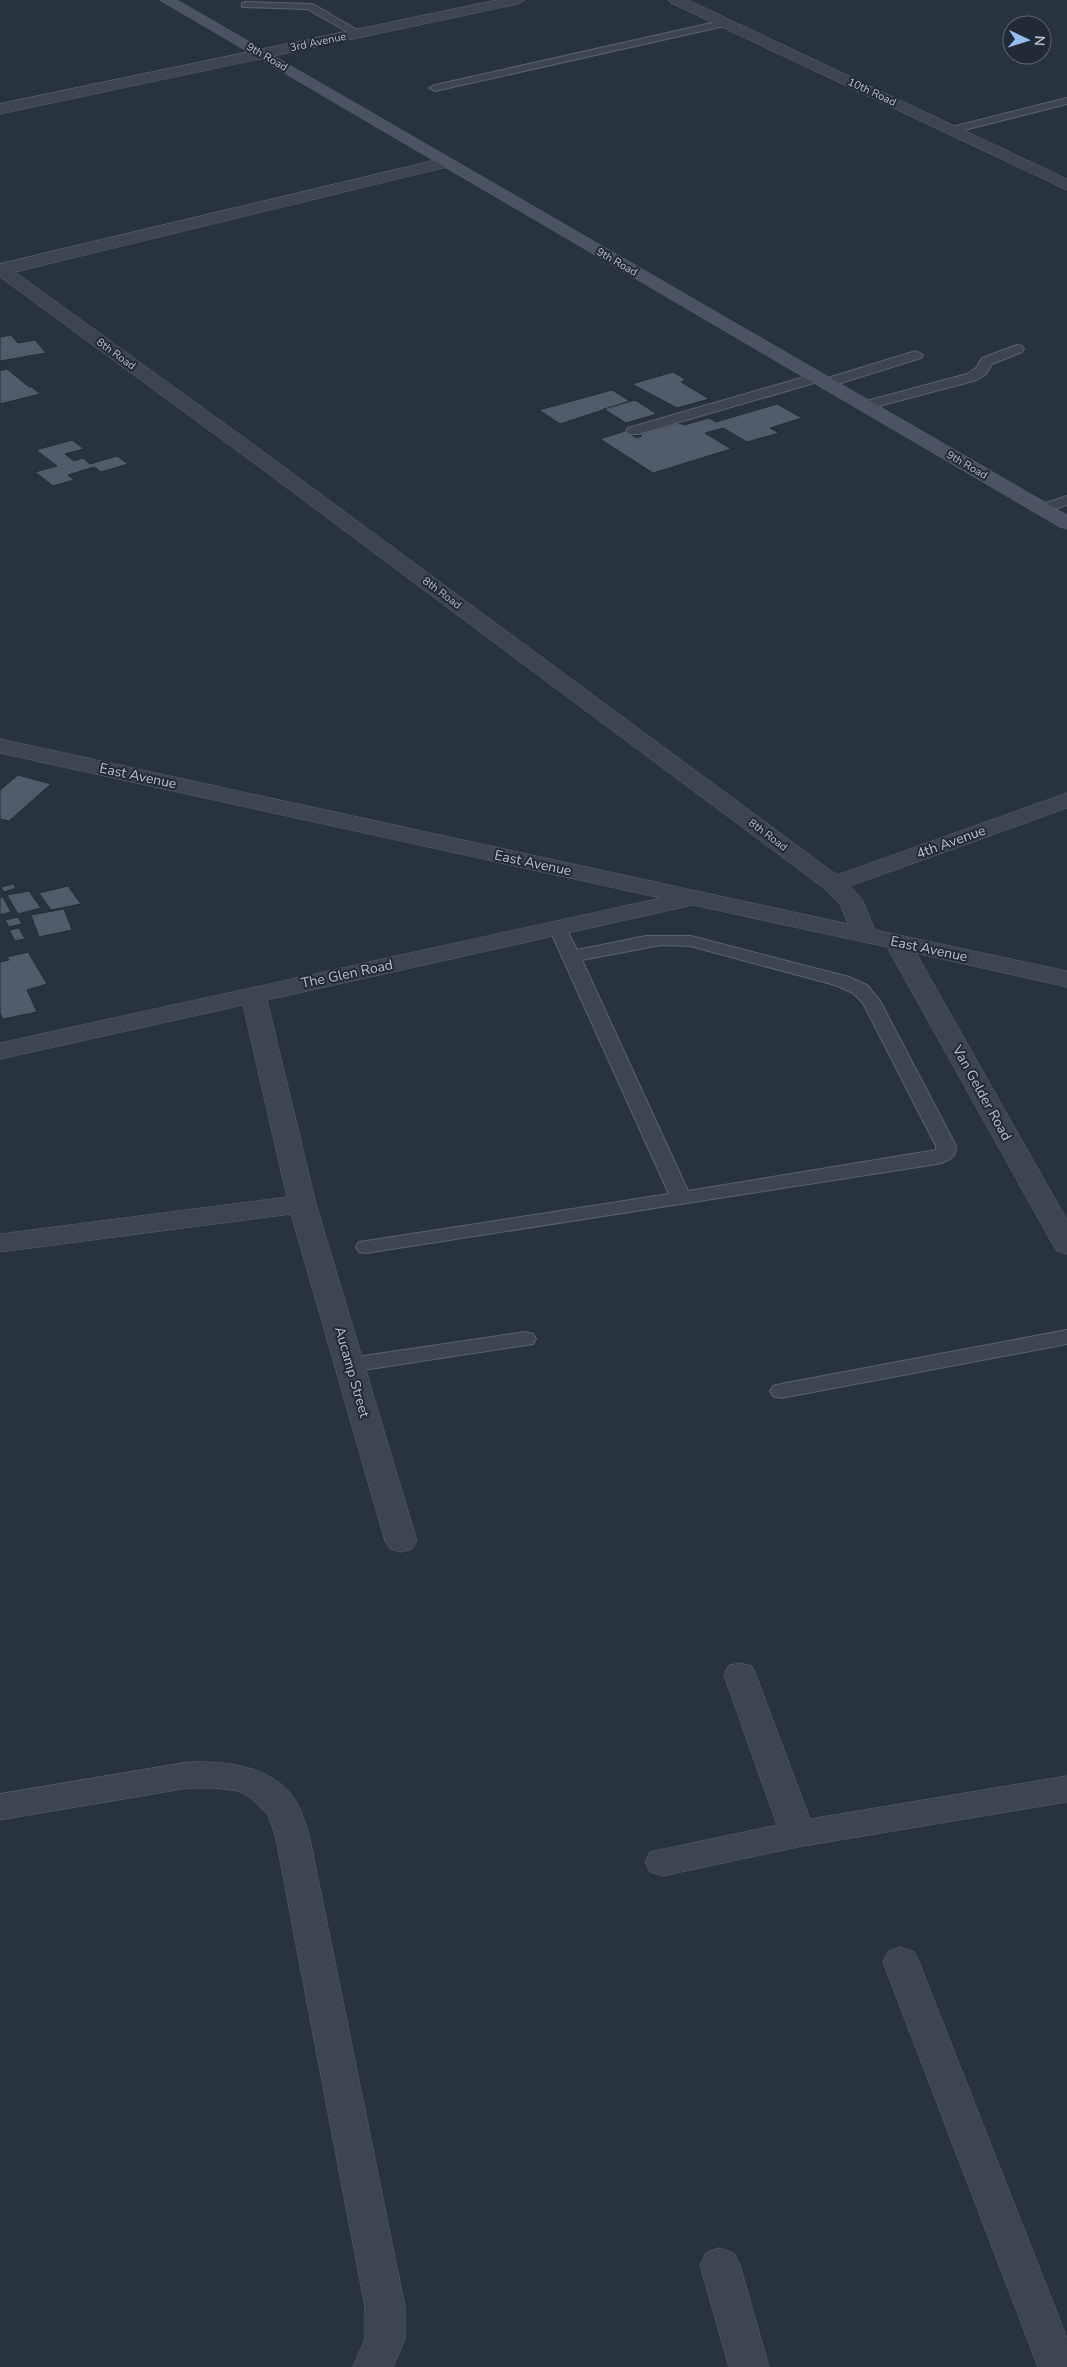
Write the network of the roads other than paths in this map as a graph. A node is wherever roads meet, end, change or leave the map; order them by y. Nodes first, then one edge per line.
1 (167, 0) edge
2 (518, 0) edge
3 (676, 0) edge
4 (246, 5) dead end
5 (725, 23) junction
6 (359, 34) junction
7 (262, 54) junction
8 (435, 88) dead end
9 (1067, 101) edge
10 (0, 109) edge
11 (952, 130) junction
12 (445, 163) junction
13 (1067, 185) edge
14 (0, 269) edge
15 (1017, 349) dead end
16 (916, 355) dead end
17 (821, 381) junction
18 (864, 406) junction
19 (633, 431) dead end
20 (1067, 500) edge
21 (1042, 509) junction
22 (1067, 523) edge
23 (0, 746) edge
24 (1067, 800) edge
25 (834, 884) junction
26 (694, 898) junction
27 (558, 928) junction
28 (865, 935) junction
29 (897, 942) junction
30 (570, 957) junction
31 (1067, 979) edge
32 (253, 995) junction
33 (0, 1051) edge
34 (681, 1198) junction
35 (302, 1204) junction
36 (0, 1243) edge
37 (1067, 1245) edge
38 (366, 1247) dead end
39 (1067, 1337) edge
40 (525, 1339) dead end
41 (350, 1365) junction
42 (781, 1391) dead end
43 (401, 1541) dead end
44 (740, 1675) dead end
45 (1067, 1788) edge
46 (0, 1807) edge
47 (798, 1834) junction
48 (662, 1862) dead end
49 (901, 1962) dead end
50 (720, 2265) dead end
51 (374, 2367) edge
52 (749, 2367) edge
53 (1058, 2367) edge

1 - 7 main road, 9th Road
2 - 6 street, 3rd Avenue
3 - 5 street, 10th Road
4 - 6 lane
5 - 8 lane
5 - 11 street, 10th Road
6 - 7 street, 3rd Avenue
7 - 10 street, 3rd Avenue
7 - 12 main road, 9th Road
9 - 11 lane
11 - 13 street, 10th Road
12 - 14 street
12 - 17 main road, 9th Road
14 - 25 street, 8th Road
15 - 18 lane
16 - 17 lane
17 - 18 main road, 9th Road
17 - 19 lane
18 - 21 main road, 9th Road
20 - 21 lane
21 - 22 main road, 9th Road
23 - 26 street, East Avenue
24 - 25 street, 4th Avenue
25 - 28 street, 8th Road
26 - 27 street, The Glen Road
26 - 28 street, East Avenue
27 - 30 lane
27 - 32 street, The Glen Road
28 - 29 street, East Avenue
29 - 31 street, East Avenue
29 - 37 street, Van Gelder Road
30 - 34 lane
30 - 34 lane
32 - 33 street, The Glen Road
32 - 35 street, Aucamp Street
34 - 38 lane
35 - 36 street
35 - 41 street, Aucamp Street
39 - 42 lane
40 - 41 lane
41 - 43 street, Aucamp Street
44 - 47 street
45 - 47 street
46 - 51 street
47 - 48 street
49 - 53 street
50 - 52 street

